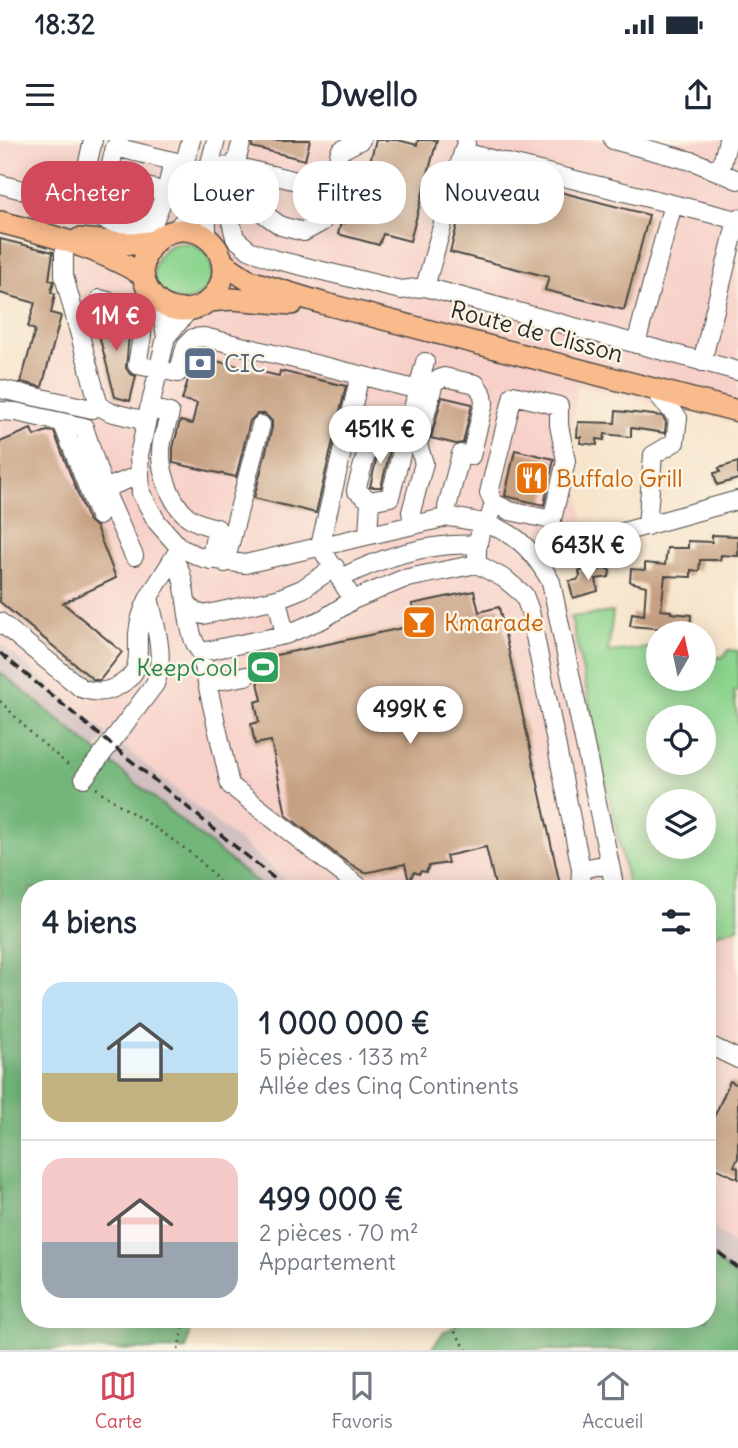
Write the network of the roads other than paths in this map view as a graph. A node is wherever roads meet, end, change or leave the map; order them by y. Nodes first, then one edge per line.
1 (93, 140) edge
2 (191, 140) edge
3 (216, 140) edge
4 (242, 140) edge
5 (361, 140) edge
6 (615, 140) edge
7 (727, 140) edge
8 (465, 146) edge
9 (145, 154) junction
10 (91, 161) edge
11 (105, 161) edge
12 (144, 161) edge
13 (171, 161) edge
14 (180, 161) edge
15 (210, 161) edge
16 (237, 161) edge
17 (720, 172) junction
18 (738, 180) edge
19 (0, 184) edge
20 (168, 188) edge
21 (154, 189) edge
22 (21, 190) edge
23 (166, 192) junction
24 (673, 204) junction
25 (738, 219) edge
26 (154, 221) edge
27 (0, 222) edge
28 (121, 224) edge
29 (142, 224) edge
30 (179, 224) edge
31 (207, 224) edge
32 (232, 224) edge
33 (278, 224) edge
34 (166, 236) junction
35 (207, 238) junction
36 (63, 246) junction
37 (223, 263) junction
38 (144, 275) junction
39 (425, 287) junction
40 (100, 299) dead end
41 (209, 301) junction
42 (160, 303) junction
43 (322, 303) junction
44 (189, 310) junction
45 (166, 337) junction
46 (636, 344) junction
47 (425, 362) dead end
48 (702, 362) junction
49 (158, 371) junction
50 (738, 371) edge
51 (360, 375) junction
52 (0, 389) edge
53 (653, 389) junction
54 (418, 390) junction
55 (99, 406) junction
56 (0, 411) edge
57 (738, 411) edge
58 (147, 414) junction
59 (62, 422) junction
60 (261, 425) dead end
61 (366, 454) dead end
62 (139, 475) junction
63 (104, 489) junction
64 (738, 500) edge
65 (370, 502) junction
66 (494, 503) junction
67 (99, 516) dead end
68 (448, 517) junction
69 (413, 523) junction
70 (485, 523) junction
71 (647, 526) junction
72 (368, 534) junction
73 (591, 541) road end
74 (320, 545) junction
75 (478, 545) junction
76 (176, 553) junction
77 (134, 556) dead end
78 (218, 561) junction
79 (477, 564) junction
80 (338, 573) junction
81 (149, 597) junction
82 (277, 599) junction
83 (353, 600) junction
84 (187, 603) junction
85 (0, 622) edge
86 (285, 635) junction
87 (201, 652) junction
88 (246, 677) dead end
89 (207, 683) junction
90 (83, 778) road end
91 (610, 864) junction
92 (581, 869) junction
93 (351, 880) edge
94 (580, 880) edge
95 (613, 880) edge
96 (716, 1048) edge
97 (738, 1059) edge

1 - 10 street
2 - 14 street
3 - 15 street
4 - 16 street
5 - 33 street
6 - 17 street
7 - 17 street
8 - 24 street
8 - 39 street
9 - 11 street
9 - 12 street
9 - 13 street
17 - 18 street
19 - 22 street
20 - 23 street
21 - 23 street
23 - 26 street
24 - 25 street
24 - 46 street
25 - 48 street
27 - 36 main road
28 - 29 street
30 - 34 street
31 - 35 street
32 - 39 street
34 - 35 main road
34 - 36 main road
34 - 38 main road
35 - 37 main road, Route de Clisson
36 - 38 main road
36 - 55 street
37 - 41 main road
37 - 43 main road, Route de Clisson
38 - 42 main road
39 - 46 street
40 - 49 street
41 - 43 main road, Route de Clisson
41 - 44 main road, Route de Clisson
42 - 44 main road
42 - 45 street
43 - 53 main road, Route de Clisson
44 - 45 street
45 - 49 street
46 - 48 street
47 - 54 street
48 - 50 street
49 - 51 street
49 - 58 street
51 - 54 street
51 - 74 street
52 - 55 street
53 - 57 main road, Route de Clisson
53 - 71 street
54 - 65 street
55 - 58 street
56 - 59 street
58 - 62 street
58 - 78 street
59 - 63 street
59 - 67 street
60 - 78 street
61 - 65 street
62 - 63 street
62 - 76 street
63 - 77 street
64 - 71 street
65 - 72 street
66 - 66 street
66 - 70 street
68 - 69 street
68 - 69 street
68 - 70 street
69 - 72 street
70 - 75 street
70 - 91 street
71 - 73 street
72 - 74 street
74 - 78 street
74 - 80 street
75 - 79 street
75 - 80 street
76 - 78 street
76 - 81 street
76 - 84 street
79 - 83 street
79 - 92 street
80 - 82 street
80 - 83 street
81 - 85 street
81 - 90 street
82 - 84 street
82 - 86 street
83 - 86 street
84 - 87 street
86 - 87 street
87 - 89 street
88 - 89 street
89 - 93 street
91 - 92 street
91 - 95 street
92 - 94 street
96 - 97 street

